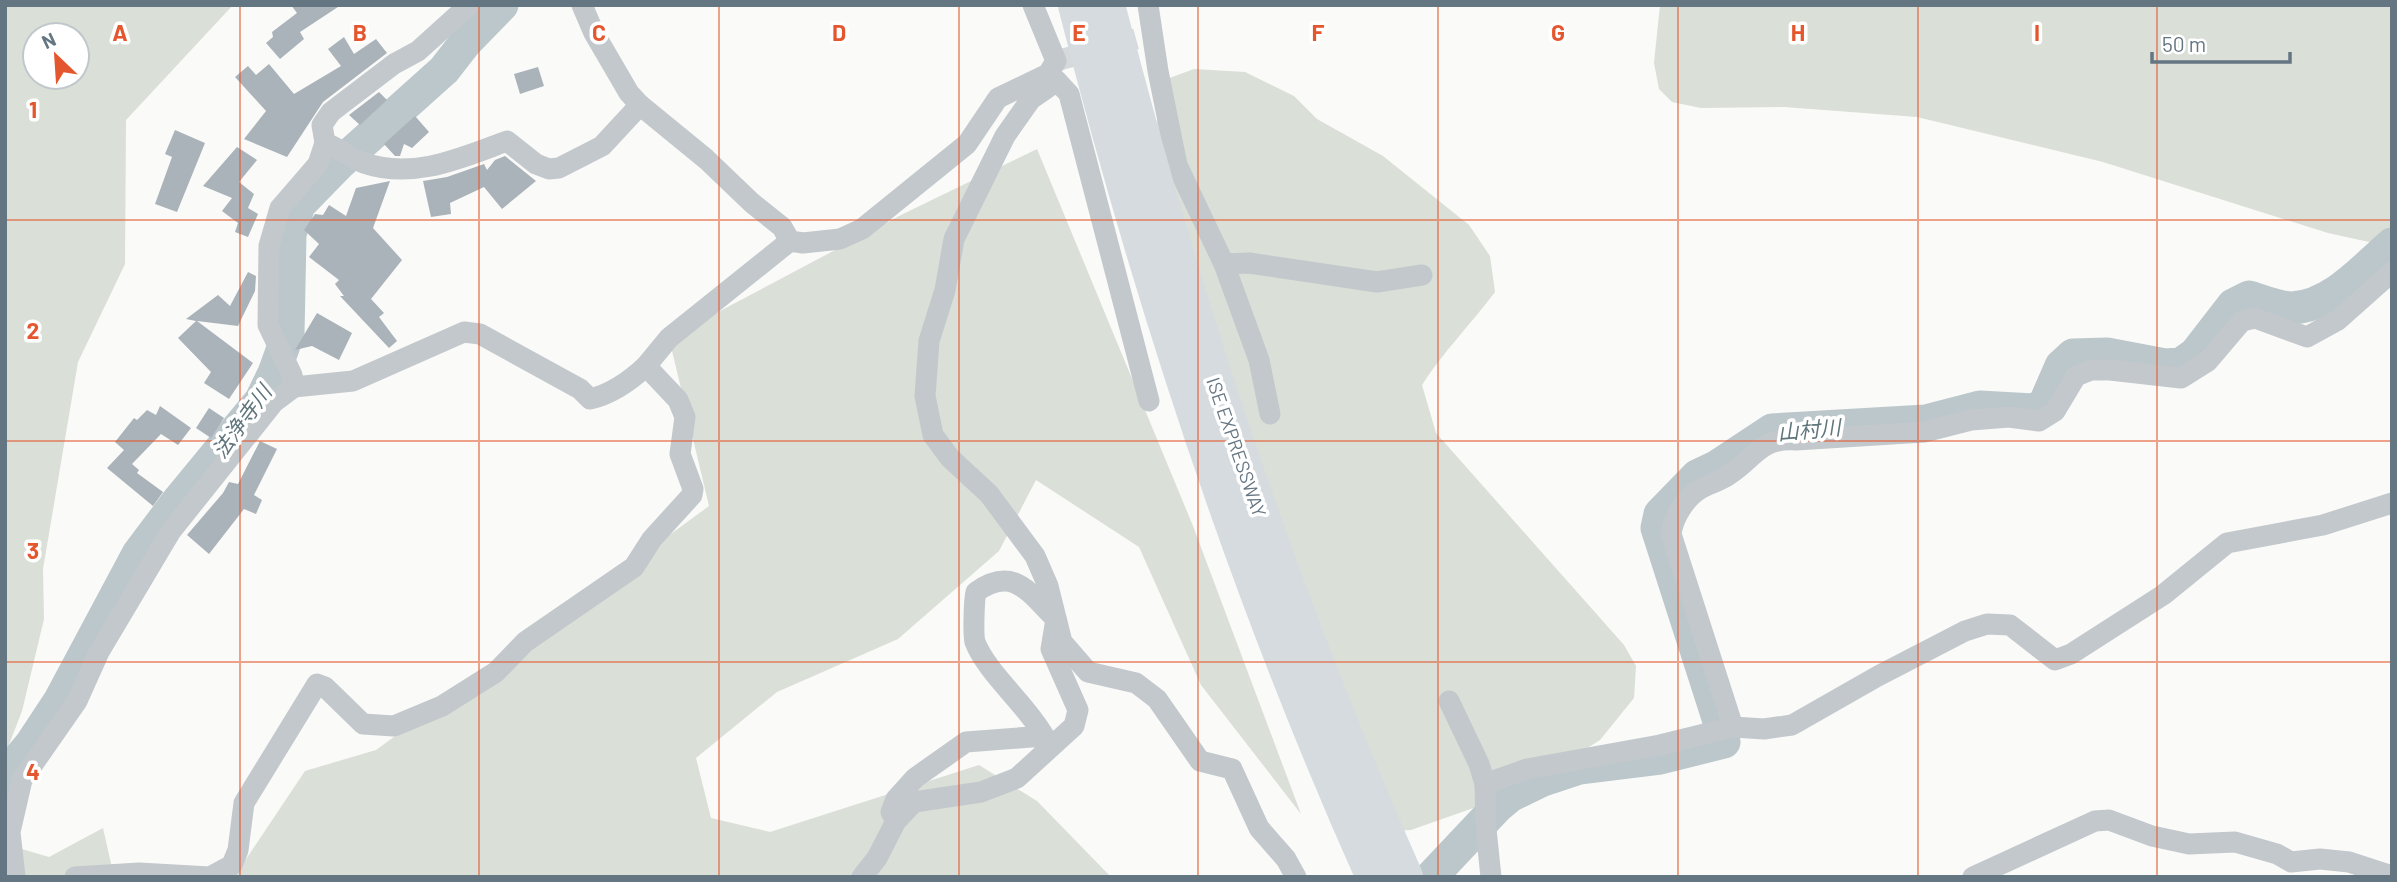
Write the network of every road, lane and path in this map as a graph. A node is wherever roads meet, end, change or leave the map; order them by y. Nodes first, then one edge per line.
1 (470, 5) edge
2 (582, 5) edge
3 (1033, 5) edge
4 (1077, 5) edge
5 (1106, 5) edge
6 (1148, 5) edge
7 (1053, 77) junction
8 (639, 106) junction
9 (325, 143) junction
10 (790, 241) junction
11 (1224, 264) junction
12 (2392, 272) edge
13 (1423, 275) dead end
14 (646, 366) junction
15 (294, 387) junction
16 (1149, 401) dead end
17 (1270, 414) dead end
18 (2392, 503) edge
19 (1056, 619) junction
20 (1449, 701) dead end
21 (1733, 727) junction
22 (1048, 741) junction
23 (1485, 784) junction
24 (896, 821) junction
25 (2392, 876) edge
26 (15, 877) edge
27 (75, 877) edge
28 (862, 877) edge
29 (1296, 877) edge
30 (1375, 877) edge
31 (1404, 877) edge
32 (1491, 877) edge
33 (1973, 877) edge

1 - 9 street
2 - 8 street
3 - 7 street
4 - 30 highway, ISE EXPRESSWAY
5 - 31 highway, ISE EXPRESSWAY
6 - 11 street
7 - 10 street
7 - 16 street
7 - 19 street
8 - 9 street
8 - 10 street
9 - 15 street
10 - 14 street
11 - 13 street
11 - 17 street
12 - 21 street
14 - 15 street
14 - 27 street
15 - 26 street
18 - 21 street
19 - 22 street
19 - 22 street
19 - 29 street
20 - 23 street
21 - 23 street
22 - 24 street
22 - 24 street
23 - 32 street
24 - 28 street
25 - 33 street

